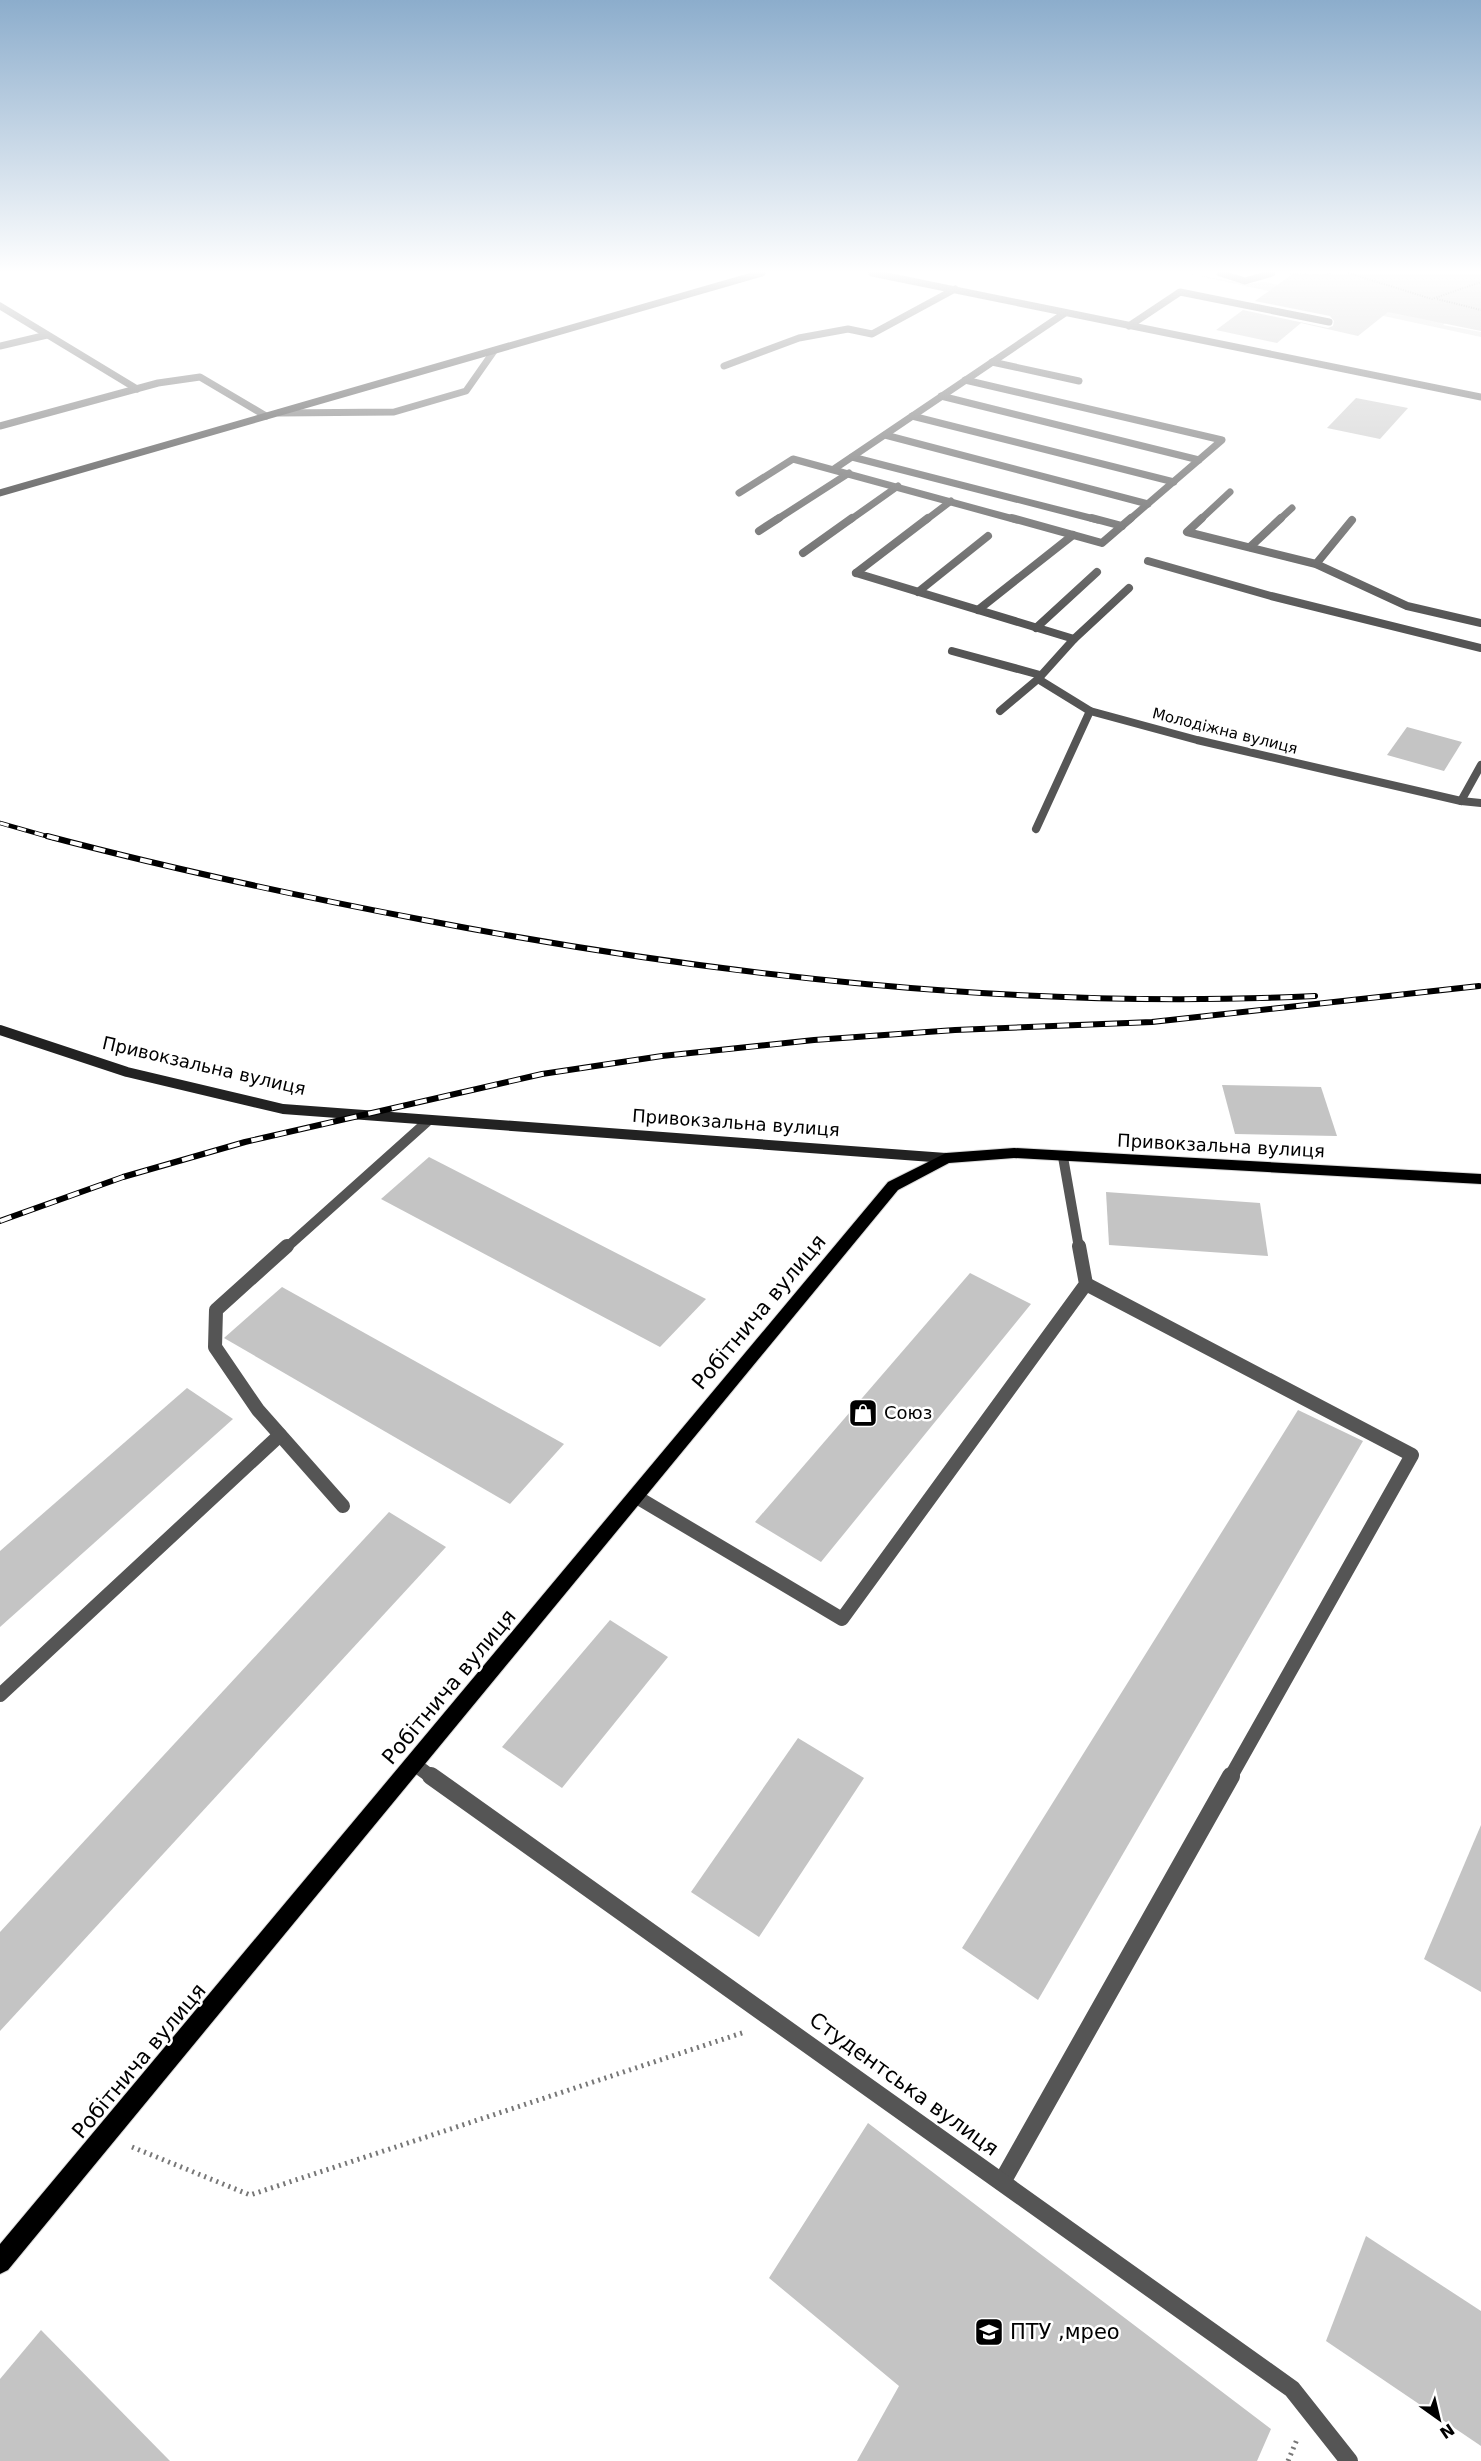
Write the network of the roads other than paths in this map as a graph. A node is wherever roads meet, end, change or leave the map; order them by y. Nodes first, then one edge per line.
1 (143, 388) edge
2 (218, 388) edge
3 (366, 388) edge
4 (468, 388) edge
5 (953, 388) edge
6 (999, 388) edge
7 (1436, 388) edge
8 (137, 389) joint
9 (941, 396) junction
10 (1481, 397) edge
11 (279, 413) junction
12 (266, 416) junction
13 (912, 416) junction
14 (0, 426) edge
15 (885, 435) junction
16 (852, 457) junction
17 (1199, 460) junction
18 (834, 469) junction
19 (849, 473) junction
20 (1174, 482) junction
21 (898, 486) junction
22 (1230, 492) dead end
23 (0, 493) edge
24 (739, 493) dead end
25 (951, 501) junction
26 (1148, 504) junction
27 (1292, 508) dead end
28 (1352, 520) dead end
29 (1122, 526) junction
30 (759, 531) dead end
31 (1073, 535) junction
32 (988, 536) dead end
33 (1250, 547) junction
34 (802, 553) dead end
35 (1148, 561) dead end
36 (1316, 564) junction
37 (1097, 572) dead end
38 (1129, 588) dead end
39 (918, 592) junction
40 (978, 610) junction
41 (1481, 623) edge
42 (1036, 628) junction
43 (1074, 639) junction
44 (1481, 648) edge
45 (952, 651) dead end
46 (1039, 677) junction
47 (1000, 711) dead end
48 (1090, 711) junction
49 (1481, 765) edge
50 (1461, 801) junction
51 (1481, 803) edge
52 (1036, 829) dead end
53 (0, 1030) edge
54 (429, 1120) junction
55 (1063, 1157) junction
56 (946, 1158) junction
57 (1481, 1179) edge
58 (1086, 1284) junction
59 (280, 1435) junction
60 (635, 1496) junction
61 (344, 1506) dead end
62 (0, 1695) edge
63 (414, 1764) junction
64 (1002, 2182) junction
65 (3, 2251) edge
66 (1349, 2461) edge

1 - 8 street
2 - 12 street
3 - 11 main road
4 - 11 street
5 - 9 street
6 - 17 street
7 - 10 street
8 - 14 street
9 - 13 street
9 - 17 street
11 - 12 main road
12 - 23 main road
13 - 15 street
13 - 20 street
15 - 16 street
15 - 26 street
16 - 18 street
16 - 29 street
17 - 20 street
18 - 19 street
18 - 24 street
19 - 21 street
19 - 30 street
20 - 26 street
21 - 25 street
21 - 34 street
22 - 33 street
25 - 31 street
25 - 39 street
26 - 29 street
27 - 33 street
28 - 36 street
29 - 31 street
31 - 40 street
32 - 39 street
33 - 36 street
35 - 44 street
36 - 41 street
37 - 42 street
38 - 43 street
39 - 40 street
40 - 42 street
42 - 43 street
43 - 46 street
45 - 46 street, Молодіжна вулиця
46 - 47 street
46 - 48 street, Молодіжна вулиця
48 - 50 street, Молодіжна вулиця
48 - 52 street
49 - 50 street
50 - 51 street, Молодіжна вулиця
53 - 54 main road, Привокзальна вулиця
54 - 56 main road, Привокзальна вулиця
54 - 59 street
55 - 56 main road, Привокзальна вулиця
55 - 57 main road, Привокзальна вулиця
55 - 58 street
56 - 60 main road, Робітнича вулиця
58 - 60 street
58 - 64 street
59 - 61 street
59 - 62 street
60 - 63 main road, Робітнича вулиця
63 - 64 street, Студентська вулиця
63 - 65 main road, Робітнича вулиця
64 - 66 street, Студентська вулиця

